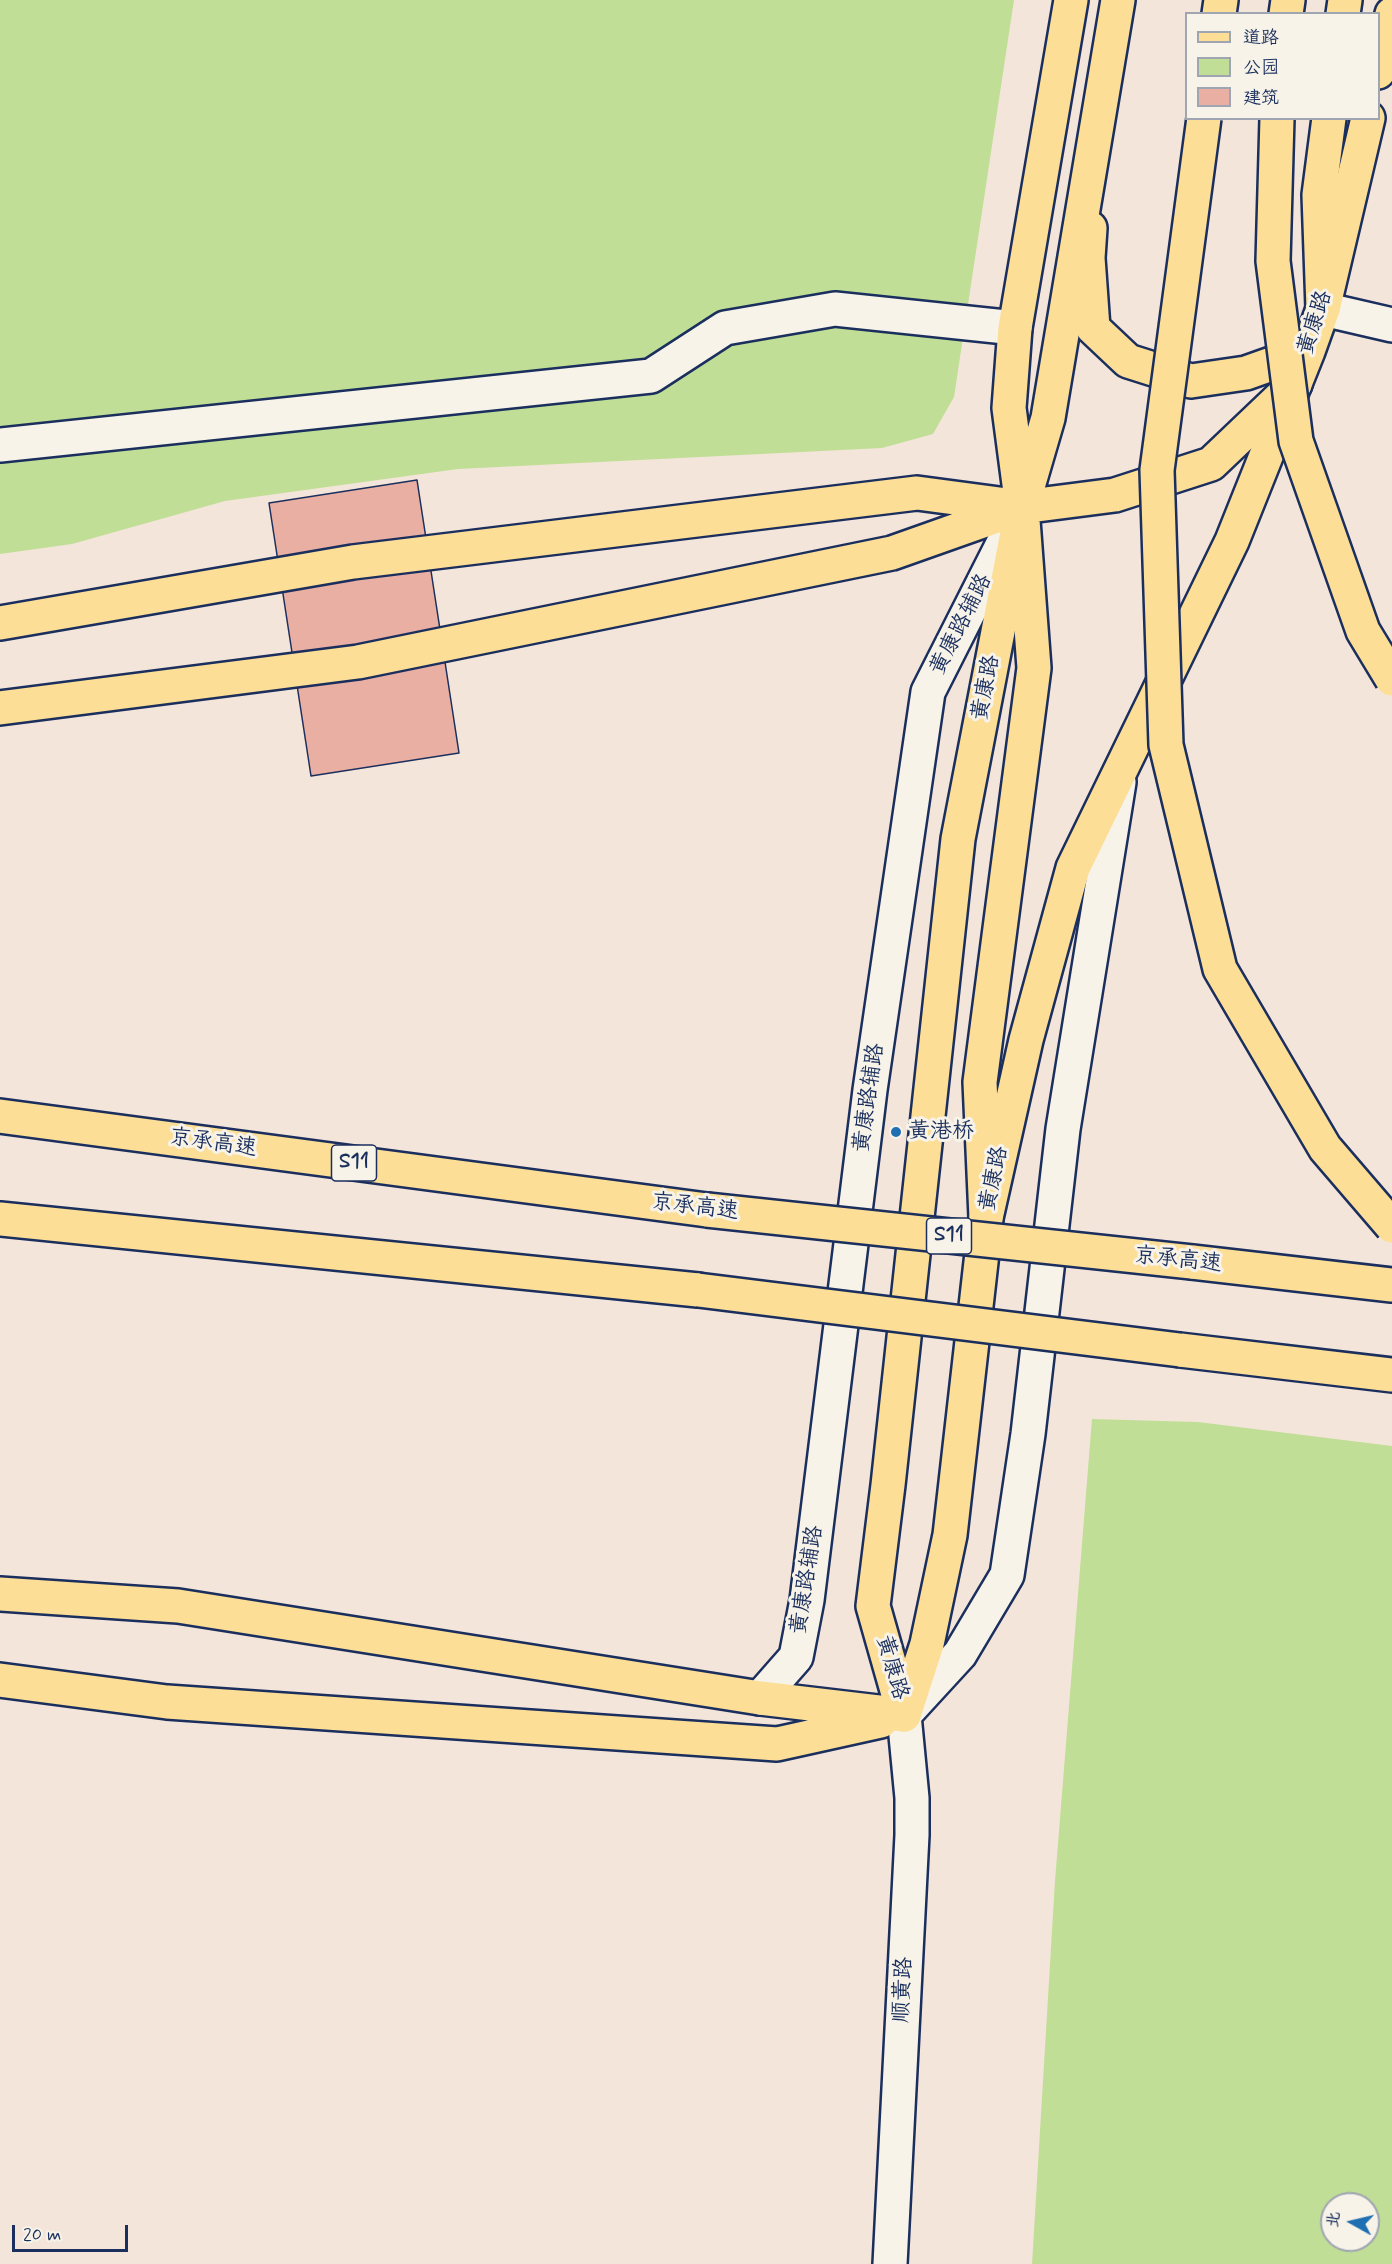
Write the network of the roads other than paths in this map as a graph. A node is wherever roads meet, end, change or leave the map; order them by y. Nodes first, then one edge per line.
1 (1071, 0) edge
2 (1118, 0) edge
3 (1392, 14) edge
4 (1380, 64) edge
5 (1204, 120) edge
6 (1277, 120) edge
7 (1329, 120) edge
8 (1368, 120) edge
9 (1097, 124) junction
10 (1323, 309) junction
11 (1392, 325) edge
12 (1015, 328) junction
13 (1308, 351) junction
14 (1295, 384) junction
15 (0, 445) edge
16 (1022, 507) junction
17 (0, 623) edge
18 (1392, 679) edge
19 (0, 708) edge
20 (1121, 771) junction
21 (0, 1116) edge
22 (986, 1218) junction
23 (0, 1219) edge
24 (1392, 1226) edge
25 (1392, 1285) edge
26 (1392, 1375) edge
27 (0, 1594) edge
28 (0, 1680) edge
29 (760, 1698) junction
30 (904, 1715) junction
31 (890, 2264) edge

1 - 12 main road, 黄康路
2 - 9 main road
3 - 4 main road
5 - 24 main road, bridge
6 - 18 main road, bridge
7 - 10 main road
8 - 10 main road, 黄康路
9 - 13 main road
9 - 16 main road
10 - 11 street
10 - 13 main road, 黄康路
12 - 15 street
12 - 16 main road, 黄康路
13 - 14 main road, 黄康路
14 - 16 main road
14 - 20 main road, 黄康路
16 - 17 main road
16 - 19 main road
16 - 22 main road
16 - 29 street, 黄康路辅路
16 - 30 main road, 黄康路
20 - 22 main road, 黄康路
20 - 30 street
21 - 25 main road, 京承高速 / S11, bridge
22 - 30 main road, 黄康路
23 - 26 main road, bridge
27 - 29 main road
28 - 30 main road
29 - 30 main road
30 - 31 street, 顺黄路

